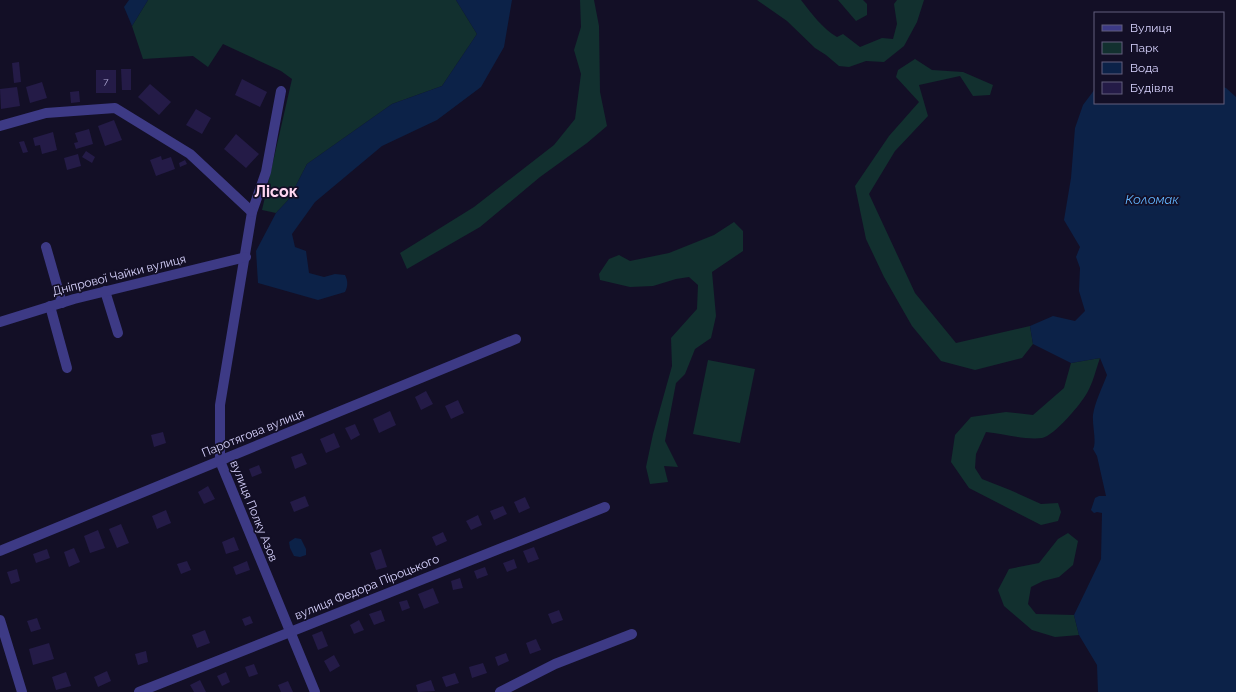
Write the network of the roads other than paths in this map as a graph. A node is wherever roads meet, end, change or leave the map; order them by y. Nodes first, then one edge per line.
1 (281, 91) dead end
2 (0, 126) edge
3 (252, 212) junction
4 (46, 247) dead end
5 (246, 257) junction
6 (105, 291) junction
7 (62, 303) junction
8 (50, 306) junction
9 (0, 322) edge
10 (118, 333) dead end
11 (516, 339) dead end
12 (67, 368) dead end
13 (220, 461) junction
14 (606, 507) dead end
15 (0, 551) edge
16 (0, 620) edge
17 (289, 632) junction
18 (632, 634) dead end
19 (22, 692) edge
20 (139, 692) edge
21 (314, 692) edge
22 (500, 692) edge

1 - 3 street, вулиця Полку Азов
2 - 3 street
3 - 5 street, вулиця Полку Азов
4 - 7 street
5 - 6 street, Дніпрової Чайки вулиця
5 - 13 street, вулиця Полку Азов
6 - 7 street, Дніпрової Чайки вулиця
6 - 10 street
7 - 8 street, Дніпрової Чайки вулиця
8 - 9 street, Дніпрової Чайки вулиця
8 - 12 street
11 - 13 street, Паротягова вулиця
13 - 15 street, Паротягова вулиця
13 - 17 street, вулиця Полку Азов
14 - 17 street, вулиця Федора Піроцького
16 - 19 street
17 - 20 street, вулиця Федора Піроцького
17 - 21 street, вулиця Полку Азов
18 - 22 street

